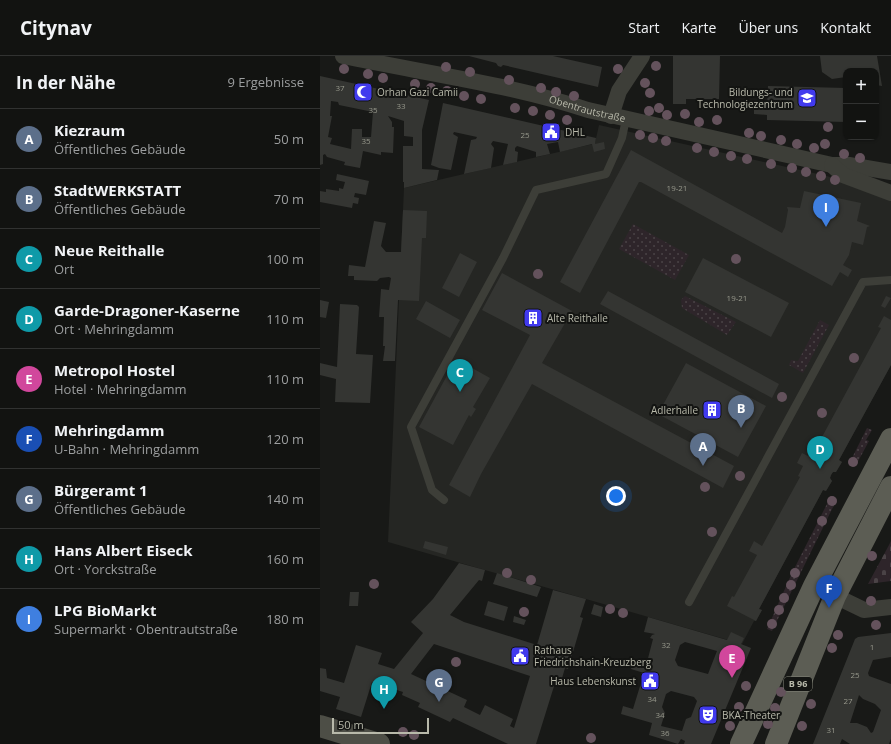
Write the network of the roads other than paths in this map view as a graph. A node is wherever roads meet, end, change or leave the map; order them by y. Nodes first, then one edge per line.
1 (343, 56) edge
2 (642, 56) edge
3 (619, 118) junction
4 (832, 165) junction
5 (891, 172) edge
6 (891, 193) edge
7 (891, 280) edge
8 (891, 439) edge
9 (891, 487) edge
10 (444, 500) dead end
11 (835, 596) junction
12 (689, 602) dead end
13 (891, 607) edge
14 (320, 726) edge
15 (379, 744) edge
16 (741, 744) edge
17 (776, 744) edge

1 - 3 street, Obentrautstraße
2 - 3 street
3 - 4 street, Obentrautstraße
3 - 10 lane
4 - 5 street, Obentrautstraße
4 - 6 street, Obentrautstraße
7 - 12 lane
8 - 16 main road, B 96
9 - 11 main road, B 96
11 - 13 street
11 - 17 main road, B 96
14 - 15 main road

